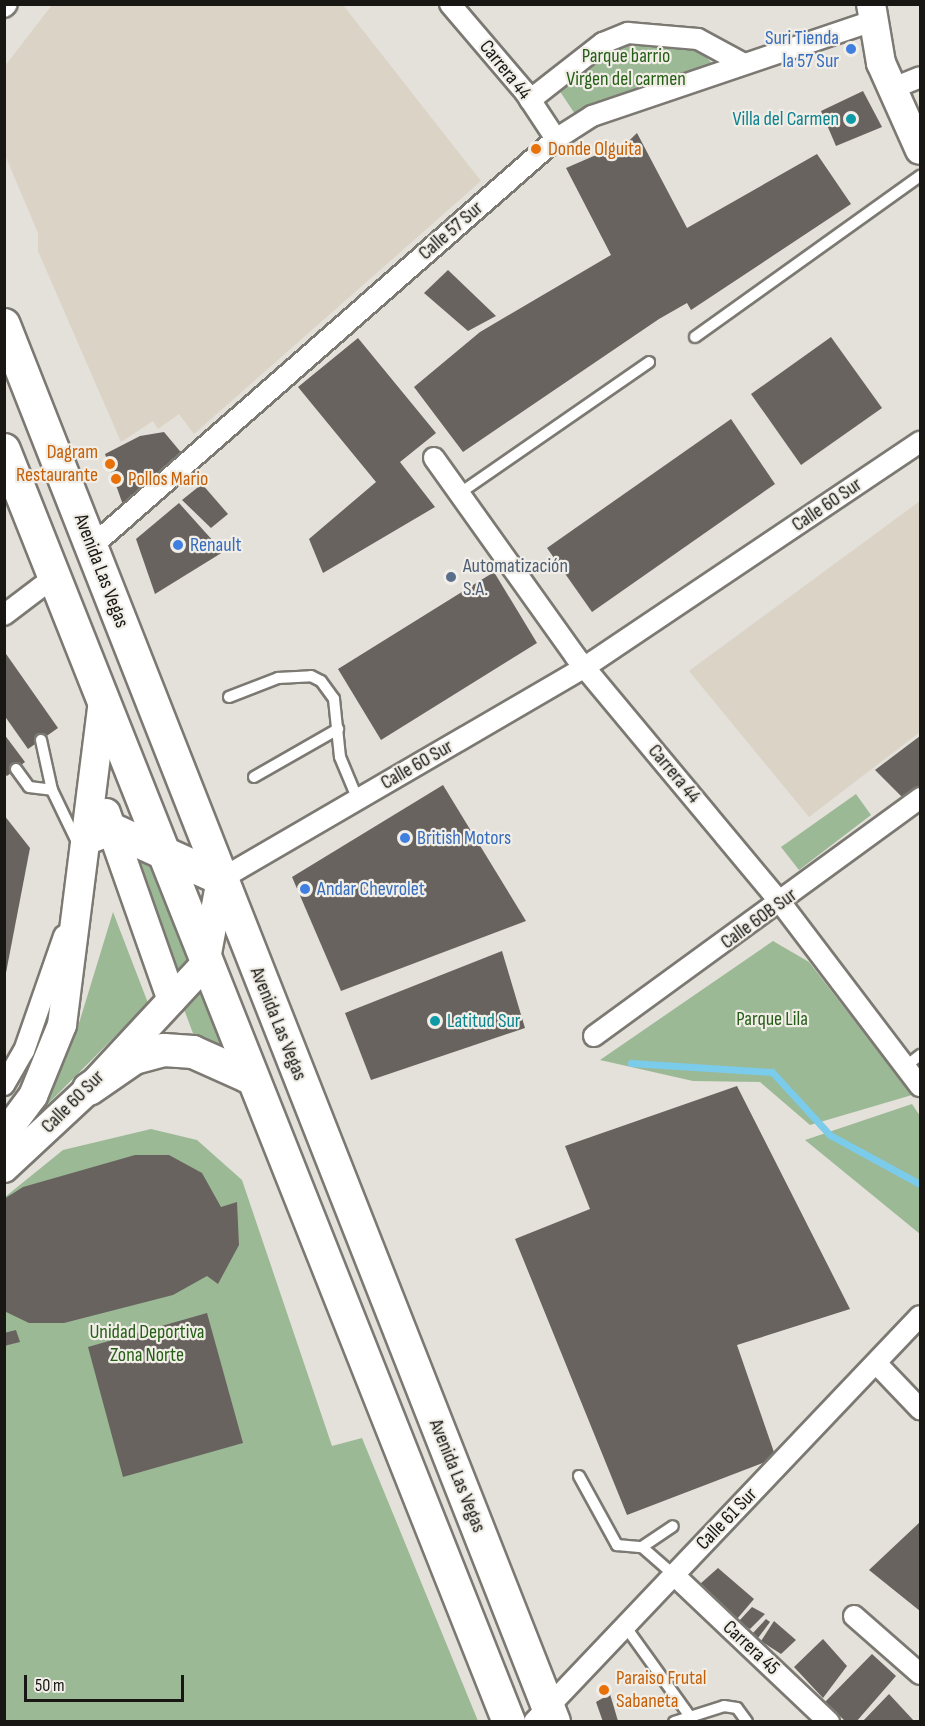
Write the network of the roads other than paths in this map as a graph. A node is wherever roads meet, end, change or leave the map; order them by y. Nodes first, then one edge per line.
1 (450, 4) edge
2 (872, 13) edge
3 (744, 64) junction
4 (921, 77) edge
5 (891, 89) junction
6 (531, 100) junction
7 (556, 139) junction
8 (921, 150) edge
9 (921, 176) edge
10 (4, 325) edge
11 (695, 337) dead end
12 (649, 362) dead end
13 (921, 442) edge
14 (4, 450) edge
15 (434, 458) dead end
16 (460, 494) junction
17 (91, 547) junction
18 (54, 577) junction
19 (4, 615) edge
20 (585, 667) junction
21 (229, 697) dead end
22 (103, 700) junction
23 (338, 729) junction
24 (41, 740) dead end
25 (16, 769) dead end
26 (254, 777) dead end
27 (52, 790) junction
28 (921, 798) edge
29 (358, 800) junction
30 (162, 852) junction
31 (91, 853) junction
32 (221, 879) junction
33 (782, 903) junction
34 (205, 964) junction
35 (172, 1000) junction
36 (224, 1012) junction
37 (594, 1036) dead end
38 (914, 1061) edge
39 (251, 1078) junction
40 (4, 1085) edge
41 (921, 1086) edge
42 (89, 1089) junction
43 (320, 1129) junction
44 (4, 1135) edge
45 (4, 1168) edge
46 (921, 1316) edge
47 (876, 1363) junction
48 (921, 1408) edge
49 (579, 1476) dead end
50 (673, 1526) dead end
51 (642, 1547) junction
52 (674, 1575) junction
53 (854, 1616) dead end
54 (625, 1626) junction
55 (921, 1674) edge
56 (690, 1715) junction
57 (545, 1716) edge
58 (509, 1722) edge
59 (674, 1722) edge
60 (747, 1722) edge
61 (829, 1722) edge

1 - 6 street, Carrera 44
2 - 3 street, Calle 57 Sur
2 - 5 main road
3 - 6 street
3 - 7 street, Calle 57 Sur
4 - 5 street
5 - 8 main road
6 - 7 street, Carrera 44
7 - 17 street, Calle 57 Sur
9 - 11 lane
10 - 17 main road, Avenida Las Vegas
12 - 16 lane
13 - 20 street, Calle 60 Sur
14 - 18 main road
15 - 16 street, Carrera 44
16 - 20 street, Carrera 44
17 - 32 main road, Avenida Las Vegas
18 - 19 street
18 - 22 main road
20 - 29 street, Calle 60 Sur
20 - 33 street, Carrera 44
21 - 23 lane
22 - 30 main road
22 - 31 main road
23 - 26 lane
23 - 29 lane
24 - 27 lane
25 - 27 lane
27 - 31 lane
28 - 33 street, Calle 60B Sur
29 - 32 street, Calle 60 Sur
30 - 31 main road
30 - 32 main road
30 - 34 main road
31 - 35 main road
31 - 40 street
31 - 44 main road, Calle 60 Sur
32 - 34 main road
32 - 43 main road, Avenida Las Vegas
33 - 37 street, Calle 60B Sur
33 - 38 street, Carrera 44
34 - 35 main road, Calle 60 Sur
34 - 36 main road
35 - 42 main road, Calle 60 Sur
36 - 39 main road
36 - 43 main road
38 - 41 street, Carrera 44
39 - 42 main road
39 - 58 main road
42 - 45 main road, Calle 60 Sur
43 - 57 main road, Avenida Las Vegas
46 - 47 street, Calle 61 Sur
47 - 48 street
47 - 52 street, Calle 61 Sur
49 - 51 lane
50 - 51 lane
51 - 52 lane
52 - 54 street, Calle 61 Sur
52 - 61 street, Carrera 45
53 - 55 street
54 - 56 lane
54 - 57 street, Calle 61 Sur
56 - 59 lane
56 - 60 lane

